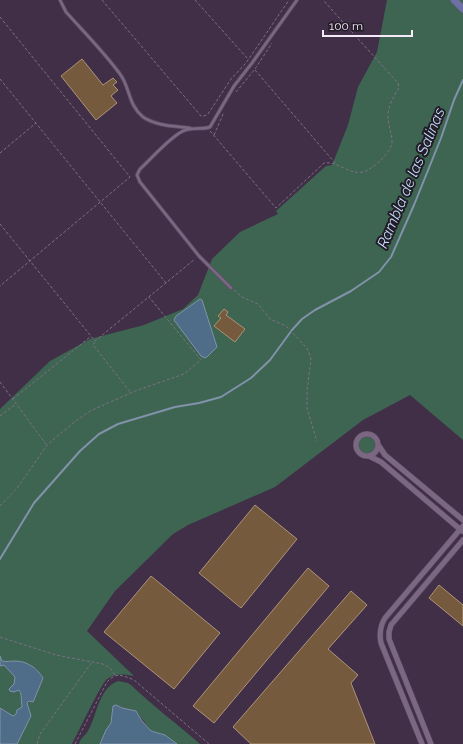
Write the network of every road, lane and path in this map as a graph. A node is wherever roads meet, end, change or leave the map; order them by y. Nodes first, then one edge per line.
1 (60, 0) edge
2 (102, 0) edge
3 (195, 0) edge
4 (289, 0) edge
5 (297, 0) edge
6 (323, 0) edge
7 (454, 0) edge
8 (463, 9) edge
9 (0, 17) edge
10 (1, 20) edge
11 (276, 38) dead end
12 (248, 60) junction
13 (255, 69) junction
14 (0, 79) edge
15 (234, 95) dead end
16 (225, 111) dead end
17 (36, 123) junction
18 (193, 129) junction
19 (0, 153) edge
20 (336, 164) junction
21 (101, 202) junction
22 (0, 224) edge
23 (199, 256) junction
24 (30, 262) junction
25 (166, 283) junction
26 (0, 286) edge
27 (231, 288) joint
28 (149, 297) junction
29 (91, 336) junction
30 (95, 341) junction
31 (0, 382) edge
32 (131, 393) junction
33 (13, 399) junction
34 (16, 404) junction
35 (0, 416) edge
36 (317, 441) dead end
37 (47, 445) junction
38 (379, 446) junction
39 (369, 456) junction
40 (0, 506) edge
41 (463, 520) edge
42 (462, 529) edge
43 (463, 540) edge
44 (0, 637) edge
45 (92, 662) junction
46 (115, 676) junction
47 (37, 744) edge
48 (75, 744) edge
49 (209, 744) edge
50 (422, 744) edge
51 (431, 744) edge

1 - 18 lane
2 - 12 path
3 - 12 path
4 - 12 path
5 - 18 lane
6 - 20 path
7 - 8 main road
9 - 10 path
10 - 21 path
11 - 13 path
13 - 15 path
13 - 20 path
14 - 17 path
16 - 20 path
17 - 19 path
17 - 21 path
18 - 23 lane
21 - 24 path
21 - 25 path
22 - 24 path
23 - 25 path
23 - 27 lane
24 - 26 path
24 - 29 path
25 - 28 path
27 - 36 path
28 - 30 path
28 - 32 path
29 - 30 path
29 - 33 path
30 - 32 path
31 - 33 path
32 - 37 path
33 - 34 path
34 - 35 path
34 - 37 path
37 - 40 path
38 - 39 street
38 - 39 street
38 - 41 street
39 - 42 street
42 - 50 street
43 - 51 street
44 - 45 path
45 - 46 path
45 - 47 path
46 - 48 path
46 - 49 path

